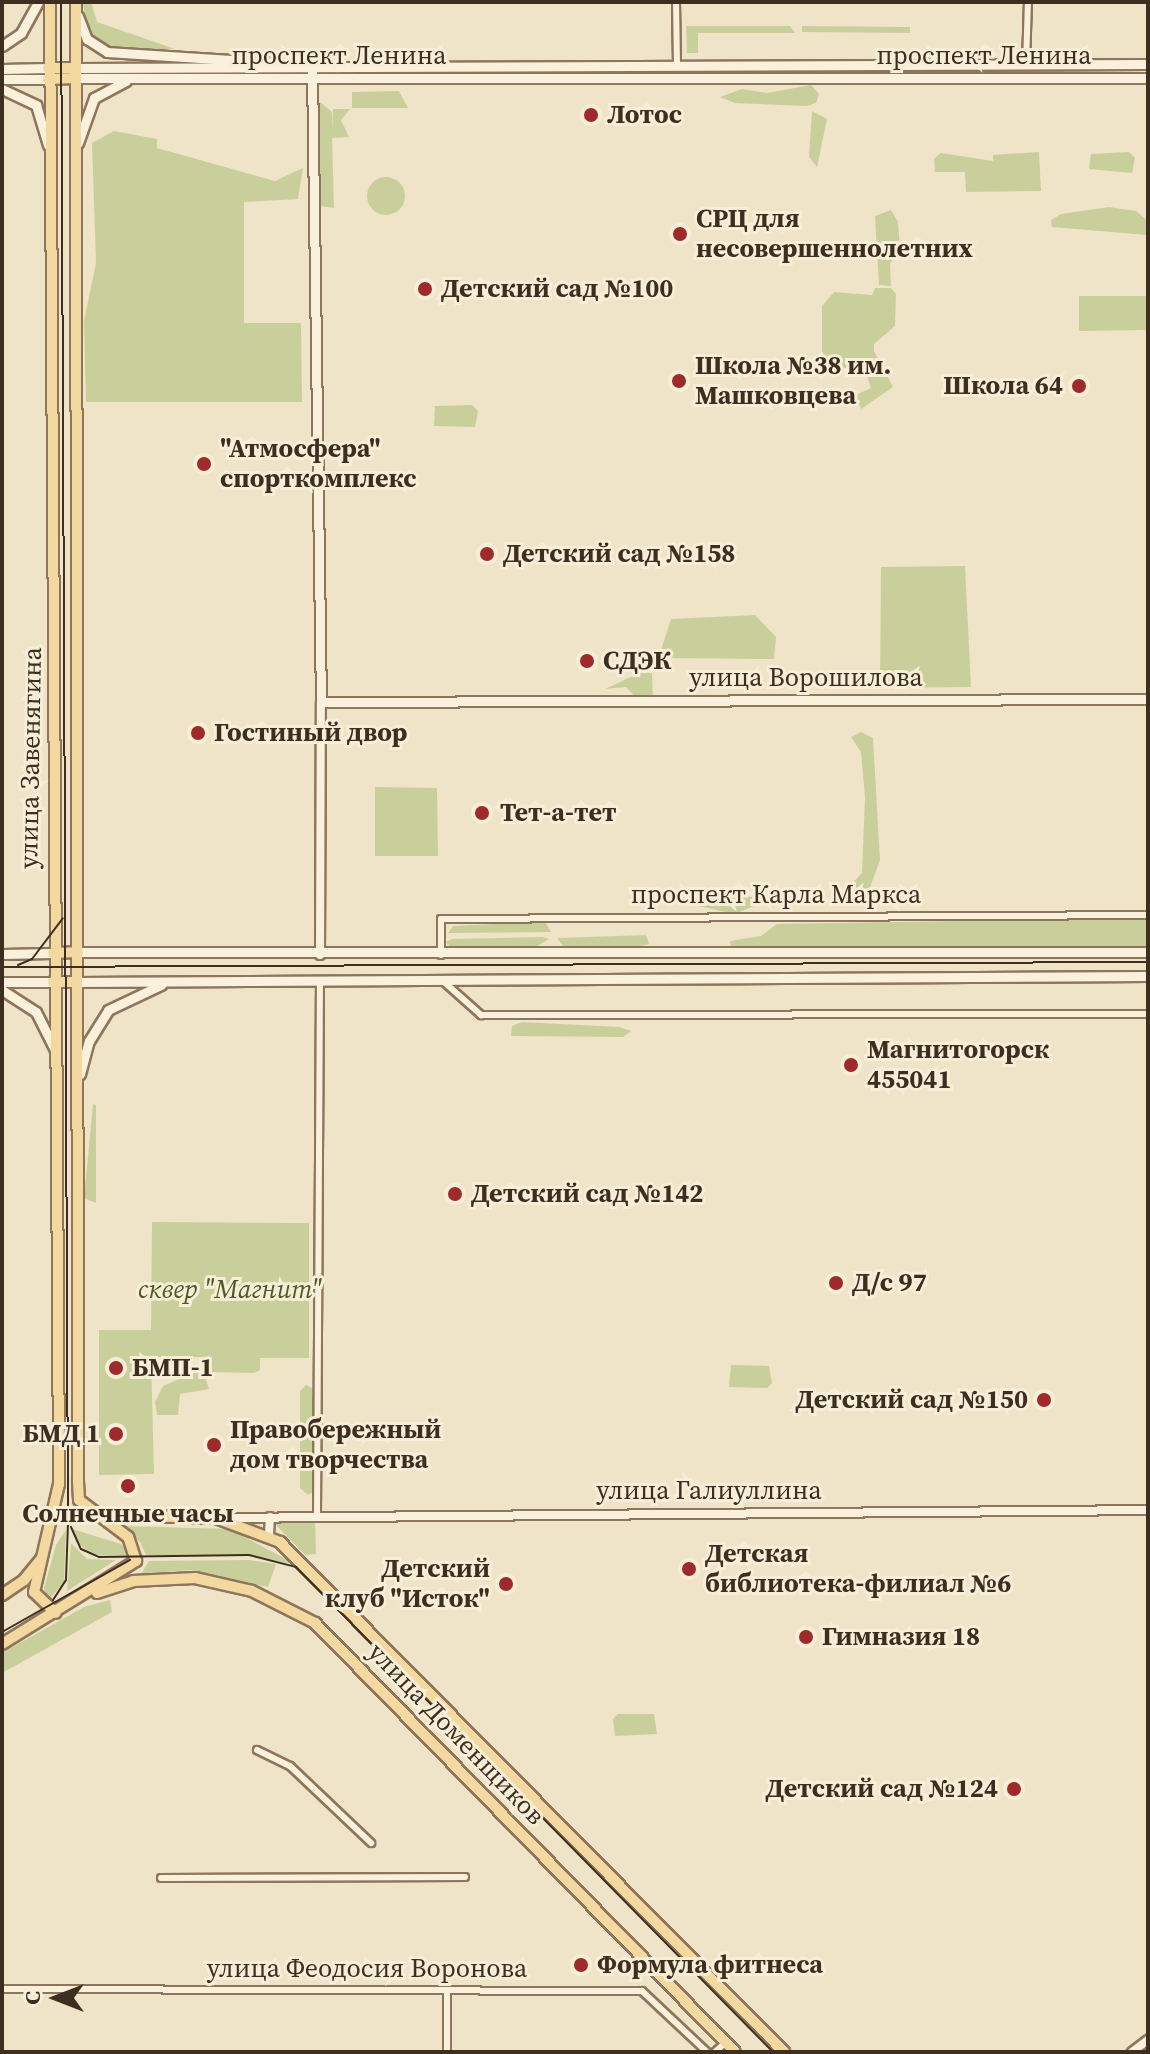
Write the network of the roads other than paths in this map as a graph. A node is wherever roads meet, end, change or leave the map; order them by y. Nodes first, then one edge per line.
1 (38, 2) edge
2 (50, 2) edge
3 (676, 2) edge
4 (1028, 2) edge
5 (75, 3) edge
6 (2, 46) edge
7 (1026, 64) junction
8 (1148, 64) edge
9 (297, 68) junction
10 (312, 68) junction
11 (2, 69) edge
12 (677, 72) junction
13 (76, 73) junction
14 (48, 74) junction
15 (144, 77) junction
16 (1148, 78) edge
17 (2, 79) edge
18 (313, 79) junction
19 (2, 89) edge
20 (50, 154) junction
21 (75, 154) junction
22 (1148, 699) edge
23 (321, 702) junction
24 (1148, 915) edge
25 (78, 952) junction
26 (1148, 952) edge
27 (53, 953) junction
28 (2, 954) edge
29 (320, 955) junction
30 (441, 955) junction
31 (1148, 976) edge
32 (441, 979) junction
33 (320, 980) junction
34 (169, 981) junction
35 (2, 982) edge
36 (53, 982) junction
37 (77, 982) junction
38 (2, 990) edge
39 (1148, 1014) edge
40 (56, 1051) junction
41 (79, 1077) junction
42 (1148, 1510) edge
43 (56, 1514) junction
44 (96, 1515) junction
45 (317, 1515) junction
46 (270, 1517) junction
47 (216, 1518) junction
48 (269, 1535) junction
49 (43, 1555) junction
50 (2, 1595) edge
51 (83, 1598) junction
52 (56, 1613) junction
53 (2, 1644) edge
54 (257, 1750) dead end
55 (371, 1843) dead end
56 (465, 1877) dead end
57 (161, 1878) dead end
58 (2, 1989) edge
59 (447, 1990) junction
60 (1148, 2040) edge
61 (726, 2042) junction
62 (447, 2052) edge
63 (707, 2052) edge
64 (715, 2052) edge
65 (735, 2052) edge
66 (784, 2052) edge
67 (1132, 2052) edge

1 - 6 main road
2 - 14 main road, улица Завенягина
3 - 12 street
4 - 7 street
5 - 9 main road, проспект Ленина
5 - 13 main road, улица Завенягина
7 - 8 main road, проспект Ленина
7 - 12 main road, проспект Ленина
9 - 10 main road, проспект Ленина
9 - 13 main road, проспект Ленина
10 - 12 main road, проспект Ленина
10 - 18 main road
11 - 14 main road, проспект Ленина
12 - 16 main road, проспект Ленина
12 - 18 main road, проспект Ленина
13 - 14 main road, проспект Ленина
13 - 15 main road, проспект Ленина
13 - 21 main road, улица Завенягина
14 - 17 main road, проспект Ленина
14 - 20 main road, улица Завенягина
15 - 18 main road, проспект Ленина
15 - 21 main road, улица Завенягина
18 - 23 main road
19 - 20 main road
20 - 27 main road, улица Завенягина
21 - 25 main road, улица Завенягина
22 - 23 main road, улица Ворошилова
23 - 29 street
24 - 30 street, проспект Карла Маркса
25 - 27 main road
25 - 29 main road
25 - 37 main road, улица Завенягина
26 - 30 main road
27 - 28 main road
27 - 36 main road, улица Завенягина
29 - 30 main road
31 - 32 main road
32 - 33 main road
32 - 39 street
33 - 34 main road
33 - 45 street
34 - 37 main road
34 - 41 main road
35 - 36 main road
36 - 37 main road
36 - 40 main road, улица Завенягина
37 - 41 main road, улица Завенягина
38 - 40 main road
40 - 43 main road, улица Завенягина
41 - 44 main road, улица Завенягина
42 - 45 street, улица Галиуллина
43 - 44 main road, улица Галиуллина
43 - 49 main road
44 - 47 main road, улица Галиуллина
44 - 51 main road
45 - 46 street, улица Галиуллина
46 - 47 street, улица Галиуллина
46 - 48 street
47 - 48 main road, улица Доменщиков
48 - 66 main road, улица Доменщиков
49 - 50 main road
49 - 52 main road
51 - 52 main road
51 - 61 main road, улица Доменщиков
52 - 53 main road
54 - 55 street
56 - 57 street
58 - 59 street, улица Феодосия Воронова
59 - 62 street
59 - 63 street, улица Феодосия Воронова
60 - 67 street
61 - 64 street
61 - 65 main road, улица Доменщиков

